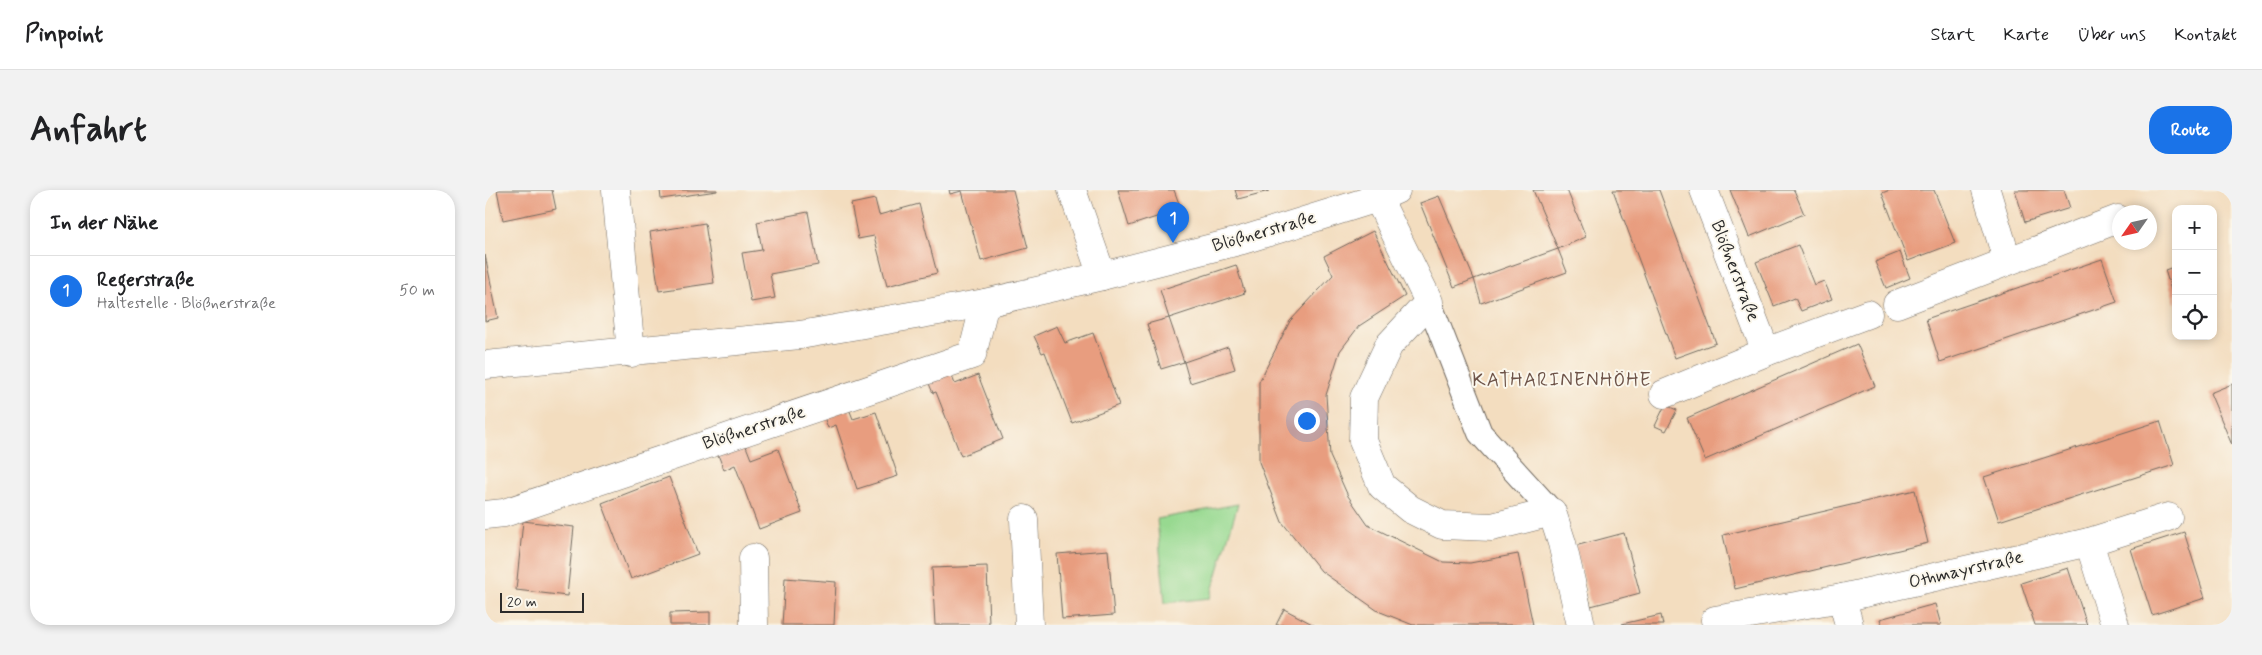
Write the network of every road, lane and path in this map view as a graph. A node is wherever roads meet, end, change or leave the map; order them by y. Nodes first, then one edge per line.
1 (616, 190) edge
2 (1072, 190) edge
3 (1704, 190) edge
4 (1986, 190) edge
5 (1383, 193) edge
6 (2112, 222) edge
7 (2007, 260) junction
8 (1102, 276) junction
9 (1429, 302) junction
10 (985, 303) junction
11 (1897, 304) dead end
12 (1868, 314) dead end
13 (1767, 352) junction
14 (631, 353) junction
15 (485, 365) edge
16 (485, 373) edge
17 (1664, 394) dead end
18 (1552, 512) junction
19 (485, 515) edge
20 (2168, 517) dead end
21 (1024, 519) dead end
22 (2089, 542) junction
23 (753, 558) dead end
24 (1842, 598) junction
25 (1715, 620) dead end
26 (754, 625) edge
27 (1029, 625) edge
28 (1581, 625) edge
29 (1849, 625) edge
30 (2115, 625) edge

1 - 14 street
2 - 8 street
3 - 13 street, Blößnerstraße
4 - 7 street
5 - 8 street, Blößnerstraße
5 - 9 street
6 - 7 street
7 - 11 street
8 - 10 street, Blößnerstraße
9 - 18 street
9 - 18 street
10 - 14 street, Blößnerstraße
10 - 19 street, Blößnerstraße
12 - 13 street
13 - 17 street
14 - 15 street, Blößnerstraße
15 - 16 street
18 - 28 street
20 - 22 street, Othmayrstraße
21 - 27 street
22 - 24 street, Othmayrstraße
22 - 30 street
23 - 26 street
24 - 25 street, Othmayrstraße
24 - 29 street

